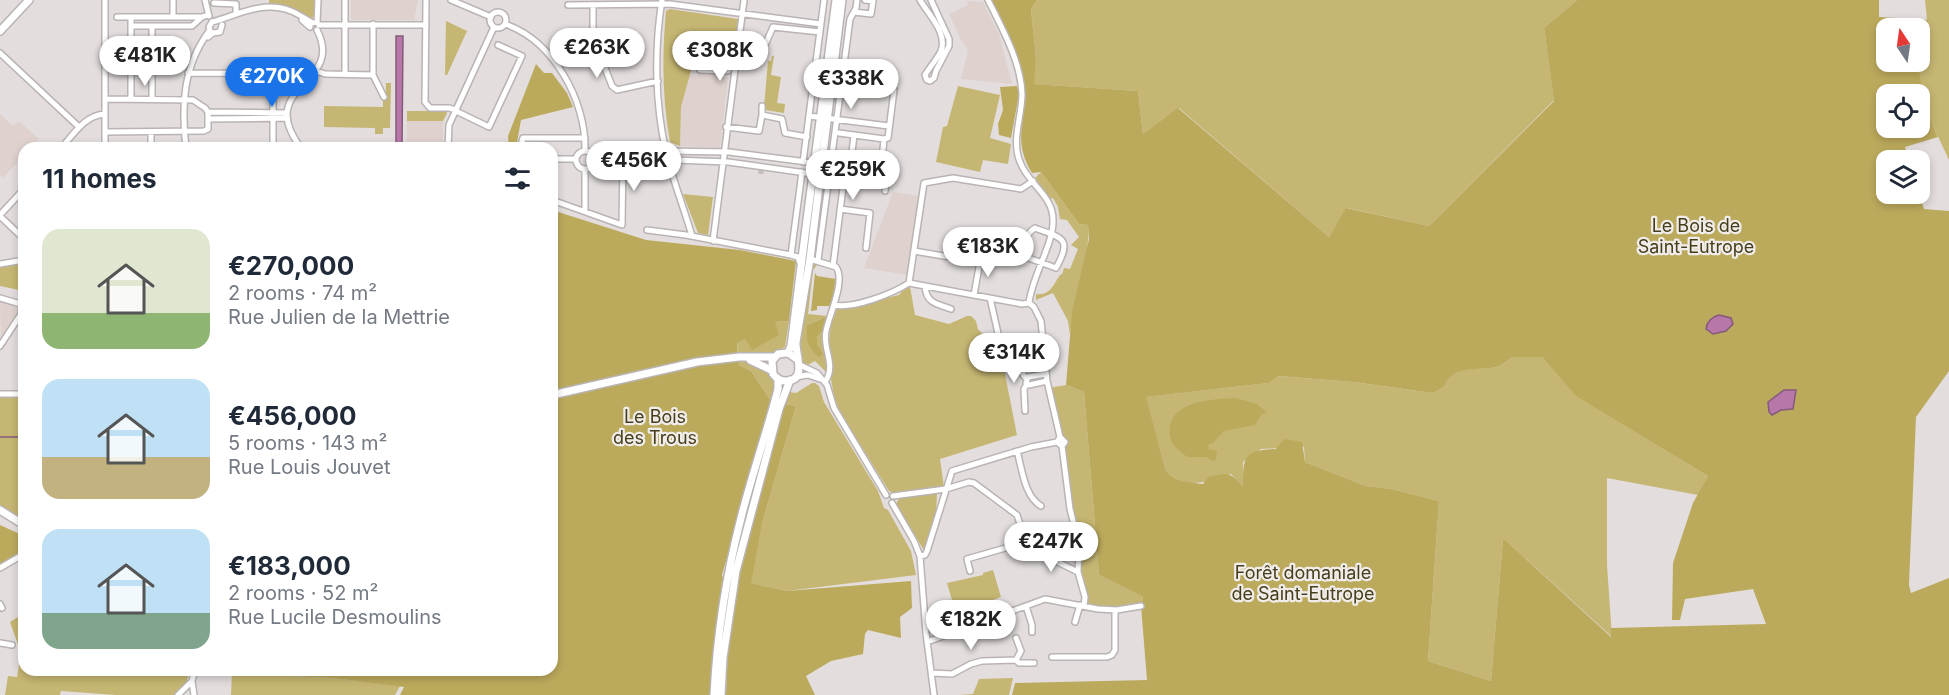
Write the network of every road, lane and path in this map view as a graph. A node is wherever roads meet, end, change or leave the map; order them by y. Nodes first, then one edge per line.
1 (29, 0) edge
2 (105, 0) edge
3 (173, 0) edge
4 (205, 0) edge
5 (318, 0) edge
6 (345, 0) edge
7 (426, 0) edge
8 (451, 0) edge
9 (744, 0) edge
10 (824, 0) edge
11 (836, 0) edge
12 (842, 0) edge
13 (857, 0) edge
14 (865, 0) edge
15 (920, 0) edge
16 (931, 0) edge
17 (988, 0) edge
18 (660, 1) edge
19 (873, 1) edge
20 (642, 2) edge
21 (880, 2) dead end
22 (214, 3) dead end
23 (261, 3) edge
24 (593, 4) junction
25 (568, 5) dead end
26 (854, 12) junction
27 (236, 13) junction
28 (741, 13) junction
29 (205, 16) junction
30 (117, 17) dead end
31 (131, 17) junction
32 (173, 17) junction
33 (491, 17) junction
34 (772, 17) junction
35 (212, 22) junction
36 (220, 23) junction
37 (345, 24) junction
38 (373, 24) junction
39 (505, 24) junction
40 (821, 24) junction
41 (426, 25) junction
42 (131, 26) junction
43 (152, 26) junction
44 (315, 26) junction
45 (494, 27) junction
46 (771, 28) junction
47 (0, 31) edge
48 (211, 32) junction
49 (820, 32) junction
50 (738, 43) junction
51 (498, 45) dead end
52 (0, 53) edge
53 (700, 70) dead end
54 (316, 71) junction
55 (189, 73) junction
56 (731, 73) junction
57 (273, 74) junction
58 (345, 74) junction
59 (373, 75) junction
60 (310, 77) junction
61 (658, 81) junction
62 (813, 81) junction
63 (828, 83) junction
64 (842, 85) junction
65 (894, 90) dead end
66 (384, 97) dead end
67 (105, 99) junction
68 (131, 99) junction
69 (152, 99) junction
70 (184, 99) junction
71 (762, 106) dead end
72 (456, 111) junction
73 (105, 114) junction
74 (762, 115) junction
75 (208, 116) junction
76 (272, 116) junction
77 (285, 116) junction
78 (809, 116) junction
79 (824, 118) junction
80 (837, 120) junction
81 (889, 126) junction
82 (79, 127) junction
83 (726, 127) junction
84 (184, 131) junction
85 (105, 132) junction
86 (151, 132) junction
87 (839, 133) dead end
88 (854, 135) junction
89 (807, 137) junction
90 (585, 138) junction
91 (885, 139) junction
92 (66, 142) edge
93 (105, 142) edge
94 (151, 142) edge
95 (186, 142) edge
96 (273, 142) edge
97 (294, 142) edge
98 (448, 142) edge
99 (522, 142) edge
100 (585, 150) junction
101 (666, 151) junction
102 (697, 151) junction
103 (723, 152) junction
104 (558, 159) edge
105 (576, 159) junction
106 (595, 159) junction
107 (623, 159) junction
108 (668, 159) junction
109 (786, 159) junction
110 (696, 161) junction
111 (722, 162) junction
112 (803, 162) junction
113 (817, 167) junction
114 (585, 169) junction
115 (784, 169) junction
116 (802, 172) junction
117 (830, 178) junction
118 (844, 180) junction
119 (1033, 181) junction
120 (885, 191) dead end
121 (18, 196) edge
122 (558, 202) edge
123 (840, 209) junction
124 (585, 211) junction
125 (0, 216) edge
126 (647, 230) dead end
127 (18, 233) edge
128 (1051, 234) junction
129 (692, 236) junction
130 (712, 241) junction
131 (866, 248) dead end
132 (914, 250) junction
133 (791, 255) junction
134 (814, 260) junction
135 (18, 261) edge
136 (1040, 263) junction
137 (0, 264) edge
138 (836, 268) junction
139 (909, 283) junction
140 (925, 286) junction
141 (799, 292) junction
142 (974, 295) junction
143 (0, 298) edge
144 (990, 298) junction
145 (18, 303) edge
146 (1029, 303) junction
147 (834, 305) junction
148 (951, 309) dead end
149 (18, 319) edge
150 (0, 346) edge
151 (1002, 351) dead end
152 (788, 352) junction
153 (739, 357) junction
154 (774, 357) junction
155 (1022, 359) dead end
156 (799, 362) junction
157 (771, 370) junction
158 (1046, 374) junction
159 (778, 379) junction
160 (793, 379) junction
161 (825, 381) junction
162 (1027, 381) junction
163 (1047, 381) junction
164 (558, 393) edge
165 (0, 394) edge
166 (18, 394) edge
167 (1025, 411) dead end
168 (1060, 442) junction
169 (1017, 451) junction
170 (946, 489) junction
171 (890, 498) junction
172 (1041, 506) dead end
173 (0, 510) edge
174 (18, 521) edge
175 (1026, 542) junction
176 (920, 556) junction
177 (18, 558) edge
178 (0, 568) edge
179 (970, 572) dead end
180 (1078, 572) junction
181 (1026, 606) junction
182 (1082, 606) junction
183 (1142, 606) dead end
184 (1115, 610) junction
185 (1075, 622) dead end
186 (1032, 632) dead end
187 (1016, 638) dead end
188 (927, 642) junction
189 (0, 644) edge
190 (12, 645) dead end
191 (1052, 657) dead end
192 (1016, 660) junction
193 (1034, 663) dead end
194 (932, 673) junction
195 (193, 676) edge
196 (192, 681) junction
197 (178, 695) edge
198 (194, 695) edge
199 (714, 695) edge
200 (721, 695) edge
201 (934, 695) edge

1 - 47 main road
2 - 67 street
3 - 32 street
4 - 29 street
5 - 44 street
6 - 37 street
7 - 41 street
8 - 33 street
9 - 28 street
10 - 40 street
11 - 63 main road
12 - 63 main road
13 - 26 street
14 - 19 street
15 - 16 street
17 - 119 street
18 - 20 street
18 - 28 street
18 - 61 street
19 - 21 street
19 - 26 street
20 - 24 street
22 - 27 street
23 - 27 street
23 - 44 street
24 - 25 street
24 - 61 street
26 - 64 street
27 - 36 street
28 - 34 street
28 - 50 street
29 - 32 street
29 - 35 street
29 - 43 street
30 - 31 street
31 - 32 street
31 - 42 street
33 - 39 street
33 - 45 street
34 - 40 street
34 - 46 street
35 - 36 street
35 - 48 street
36 - 44 street
36 - 48 street
37 - 38 street
37 - 44 street
37 - 58 street
38 - 41 street
38 - 59 street
39 - 45 street
39 - 90 street
40 - 49 street
41 - 72 street
42 - 43 street
42 - 68 street
43 - 69 street
44 - 54 street
45 - 72 street
46 - 49 street
46 - 50 street
48 - 55 street
49 - 62 street
50 - 56 street
51 - 72 street
52 - 82 street
53 - 56 street
54 - 58 street
54 - 60 street
55 - 57 street
55 - 70 street
56 - 83 street
57 - 60 street
57 - 76 street
58 - 59 street
59 - 66 street
60 - 77 street
61 - 101 street
62 - 63 street
62 - 78 street
63 - 64 street
63 - 79 main road
64 - 80 street
65 - 81 street
67 - 68 street
67 - 73 street
68 - 69 street
69 - 70 street
70 - 75 street
70 - 84 street
71 - 74 street
72 - 98 street
73 - 82 street
73 - 85 street
74 - 83 street
74 - 89 street
75 - 76 street
75 - 84 street
76 - 77 street
76 - 96 street
77 - 97 street
78 - 79 street
78 - 89 street
79 - 80 street
79 - 113 main road
80 - 81 street
80 - 117 street
81 - 91 street
82 - 92 street
83 - 103 street
84 - 86 street
84 - 95 street
85 - 86 street
85 - 93 street
86 - 94 street
87 - 88 street
88 - 91 street
88 - 118 street
89 - 112 street
90 - 99 street
90 - 100 street
91 - 120 street
100 - 105 street
100 - 106 street
101 - 102 street
101 - 108 street
102 - 103 street
102 - 110 street
103 - 109 street
103 - 111 street
104 - 105 street
105 - 114 street
106 - 107 street
106 - 114 street
107 - 108 street
107 - 124 street
108 - 110 street
108 - 129 street
109 - 112 street
109 - 115 street
110 - 111 street
111 - 115 street
111 - 130 street
112 - 113 street
113 - 116 street
113 - 134 main road
113 - 141 main road
114 - 124 street
115 - 116 street
116 - 133 street
117 - 118 street
117 - 134 street
118 - 123 street
119 - 128 street
119 - 132 street
121 - 125 street
122 - 124 street
123 - 131 street
123 - 138 street
125 - 127 street
126 - 129 street
128 - 136 street
128 - 136 street
128 - 136 street
129 - 130 street
130 - 133 street
132 - 139 street
132 - 142 street
133 - 141 street
134 - 138 street
134 - 156 main road
135 - 137 street
136 - 146 street
138 - 147 street
139 - 140 street
139 - 147 street
140 - 142 street
140 - 148 street
141 - 152 main road
142 - 144 street
143 - 145 street
144 - 146 street
144 - 151 street
146 - 158 street
147 - 161 street
149 - 150 street
152 - 154 main road
152 - 156 main road
153 - 154 main road
153 - 157 main road
153 - 164 main road
154 - 157 main road
155 - 162 street
156 - 160 main road
156 - 161 street
157 - 159 main road
158 - 162 street
158 - 163 street
159 - 160 main road
159 - 199 main road
160 - 161 street
160 - 200 main road
161 - 171 street
162 - 163 street
162 - 167 street
163 - 168 street
165 - 166 street
168 - 169 street
168 - 180 street
169 - 170 street
169 - 172 street
170 - 171 street
170 - 175 street
170 - 176 street
171 - 176 street
173 - 174 main road
175 - 179 street
175 - 180 street
176 - 188 street
177 - 178 street
180 - 182 street
181 - 182 street
181 - 186 street
181 - 188 street
182 - 184 street
182 - 185 street
183 - 184 street
184 - 191 street
187 - 192 street
188 - 194 street
189 - 190 street
192 - 193 street
192 - 194 street
194 - 201 street
195 - 196 street
196 - 197 street
196 - 198 street

